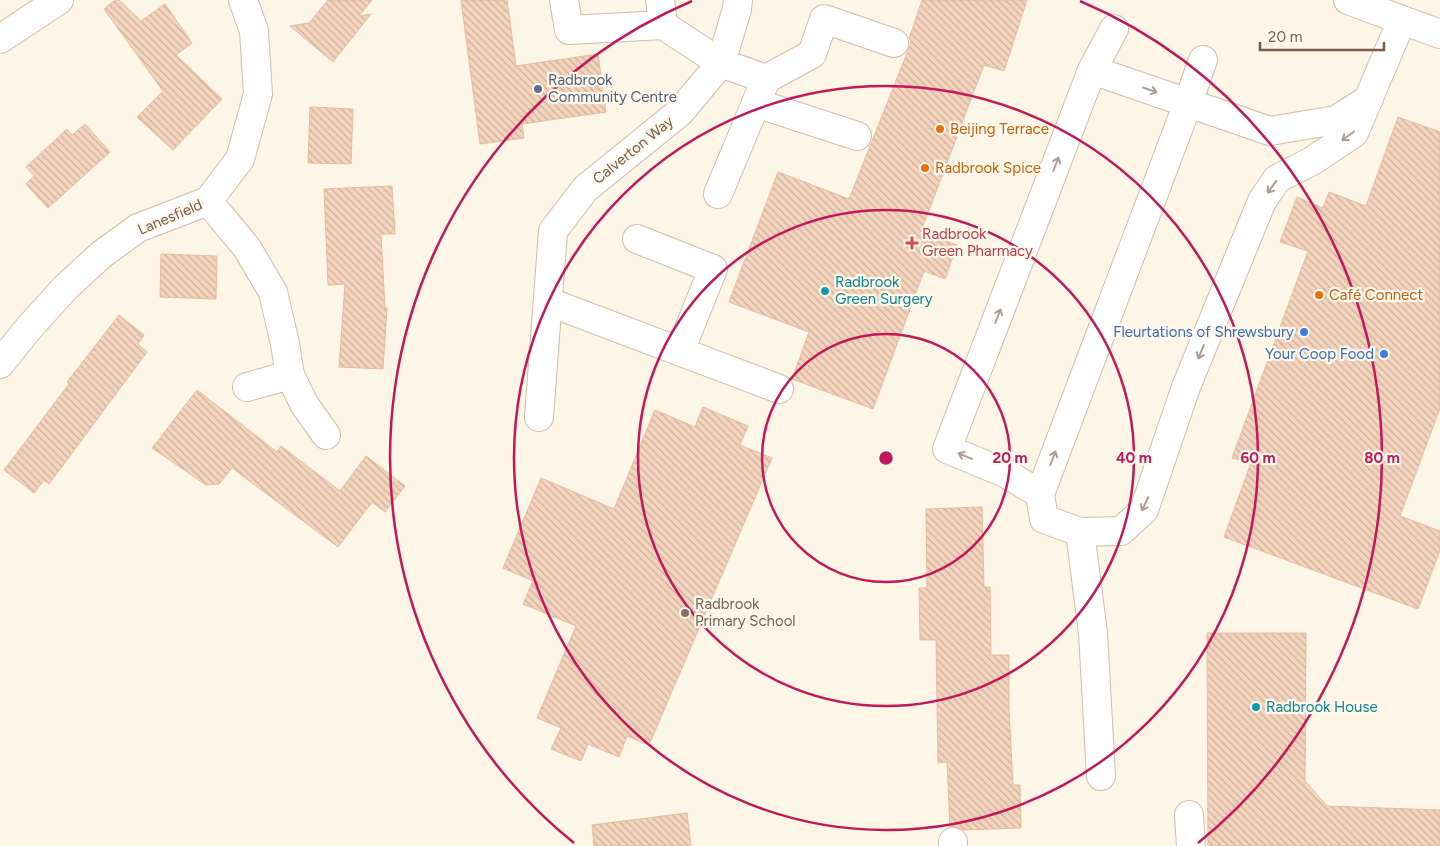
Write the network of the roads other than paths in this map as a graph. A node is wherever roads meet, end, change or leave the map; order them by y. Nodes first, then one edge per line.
1 (59, 0) edge
2 (243, 0) edge
3 (564, 0) edge
4 (738, 0) edge
5 (1348, 0) edge
6 (661, 13) edge
7 (1402, 20) junction
8 (1114, 29) dead end
9 (1440, 34) edge
10 (0, 39) edge
11 (894, 43) dead end
12 (1203, 60) dead end
13 (722, 63) junction
14 (1092, 70) junction
15 (761, 91) junction
16 (1369, 98) junction
17 (1188, 103) junction
18 (856, 136) dead end
19 (718, 194) dead end
20 (208, 201) junction
21 (637, 239) dead end
22 (549, 304) junction
23 (680, 351) junction
24 (0, 364) edge
25 (290, 375) junction
26 (247, 387) dead end
27 (778, 389) dead end
28 (539, 417) dead end
29 (326, 435) dead end
30 (1040, 494) junction
31 (1080, 532) junction
32 (1101, 776) dead end
33 (1189, 815) dead end
34 (1191, 846) edge

1 - 10 street
2 - 20 street, Lanesfield
3 - 6 street
4 - 13 street, Calverton Way
5 - 7 street
6 - 13 street
7 - 9 street
7 - 16 street
8 - 14 street
11 - 15 street
12 - 17 street
13 - 15 street
13 - 22 street, Calverton Way
14 -> 17 street
30 -> 14 street
15 - 18 street
15 - 19 street
16 - 17 street
16 -> 31 street
30 -> 17 street
20 - 24 street, Lanesfield
20 - 25 street
21 - 23 street
22 - 23 street
22 - 28 street, Calverton Way
23 - 27 street
25 - 26 street
25 - 29 street
30 - 31 street
31 - 32 street
33 - 34 street

